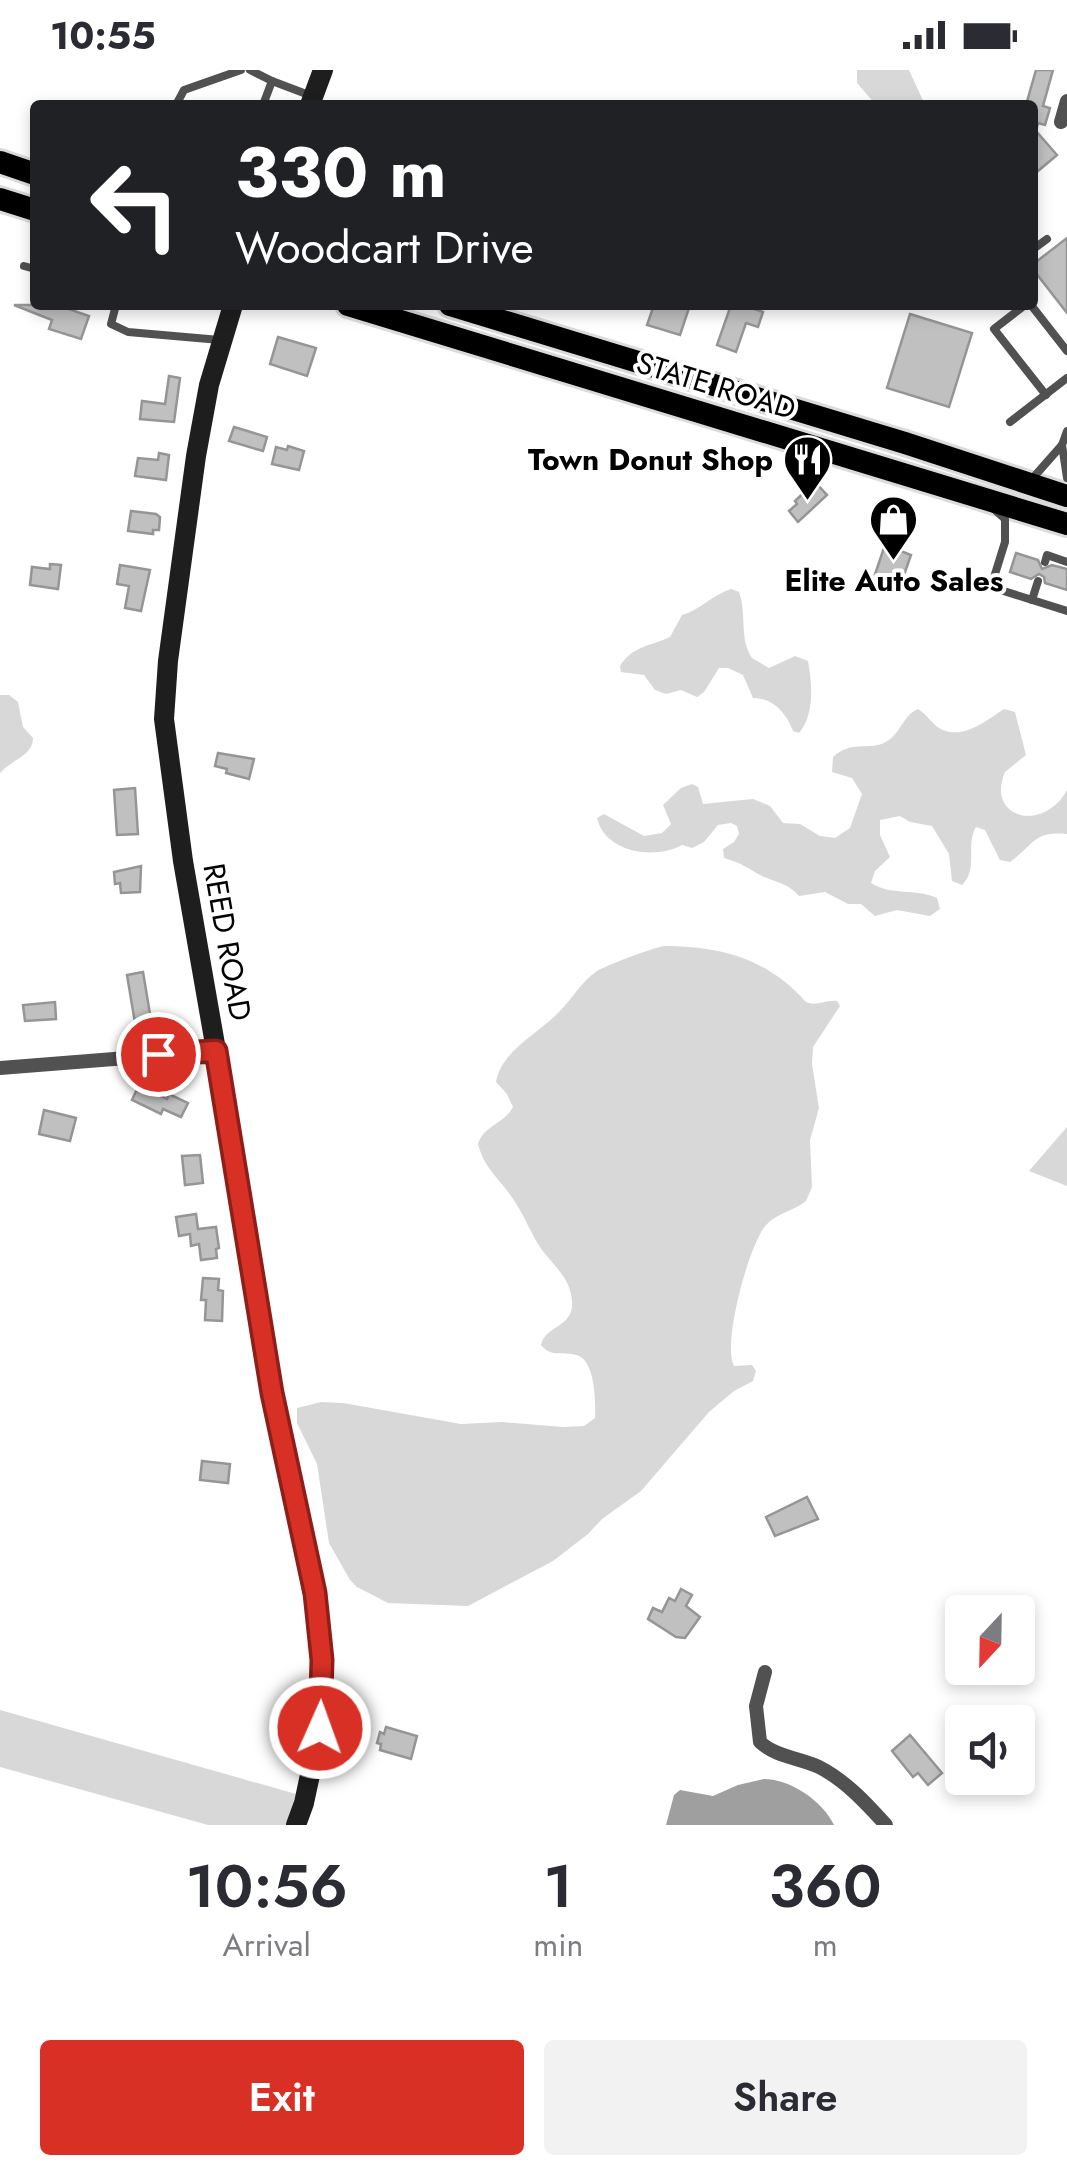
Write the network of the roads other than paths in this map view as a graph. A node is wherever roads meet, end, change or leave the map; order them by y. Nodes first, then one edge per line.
1 (241, 70) edge
2 (250, 70) edge
3 (323, 70) edge
4 (272, 81) junction
5 (179, 100) edge
6 (265, 100) edge
7 (310, 100) edge
8 (312, 100) edge
9 (1067, 102) edge
10 (1061, 122) dead end
11 (0, 162) edge
12 (30, 172) edge
13 (0, 199) edge
14 (30, 208) edge
15 (1047, 239) dead end
16 (1038, 246) edge
17 (24, 266) dead end
18 (30, 268) edge
19 (115, 310) edge
20 (231, 310) edge
21 (364, 310) edge
22 (466, 310) edge
23 (1021, 310) edge
24 (1032, 310) edge
25 (222, 340) junction
26 (1067, 351) edge
27 (1067, 378) edge
28 (1046, 395) junction
29 (1010, 422) dead end
30 (1067, 430) edge
31 (1062, 445) junction
32 (1067, 478) edge
33 (1029, 483) junction
34 (1067, 496) edge
35 (984, 499) junction
36 (1067, 524) edge
37 (1045, 562) dead end
38 (1067, 562) edge
39 (1038, 581) dead end
40 (1032, 600) junction
41 (1067, 611) edge
42 (216, 1051) junction
43 (0, 1068) edge
44 (765, 1672) dead end
45 (296, 1825) edge
46 (886, 1825) edge

1 - 5 lane
2 - 4 lane
3 - 8 street
4 - 6 lane
4 - 7 lane
9 - 10 street
11 - 12 main road
13 - 14 main road
15 - 16 lane
17 - 18 lane
19 - 25 lane
20 - 25 street, REED ROAD
21 - 35 main road, STATE ROAD
22 - 33 main road, STATE ROAD
23 - 28 lane
24 - 26 lane
25 - 42 street, REED ROAD
27 - 28 lane
28 - 29 lane
30 - 31 lane
31 - 32 lane
31 - 33 lane
33 - 34 main road, STATE ROAD
35 - 36 main road, STATE ROAD
35 - 40 lane
37 - 38 lane
39 - 40 lane
40 - 41 lane
42 - 43 street
42 - 45 street, REED ROAD
44 - 46 street

